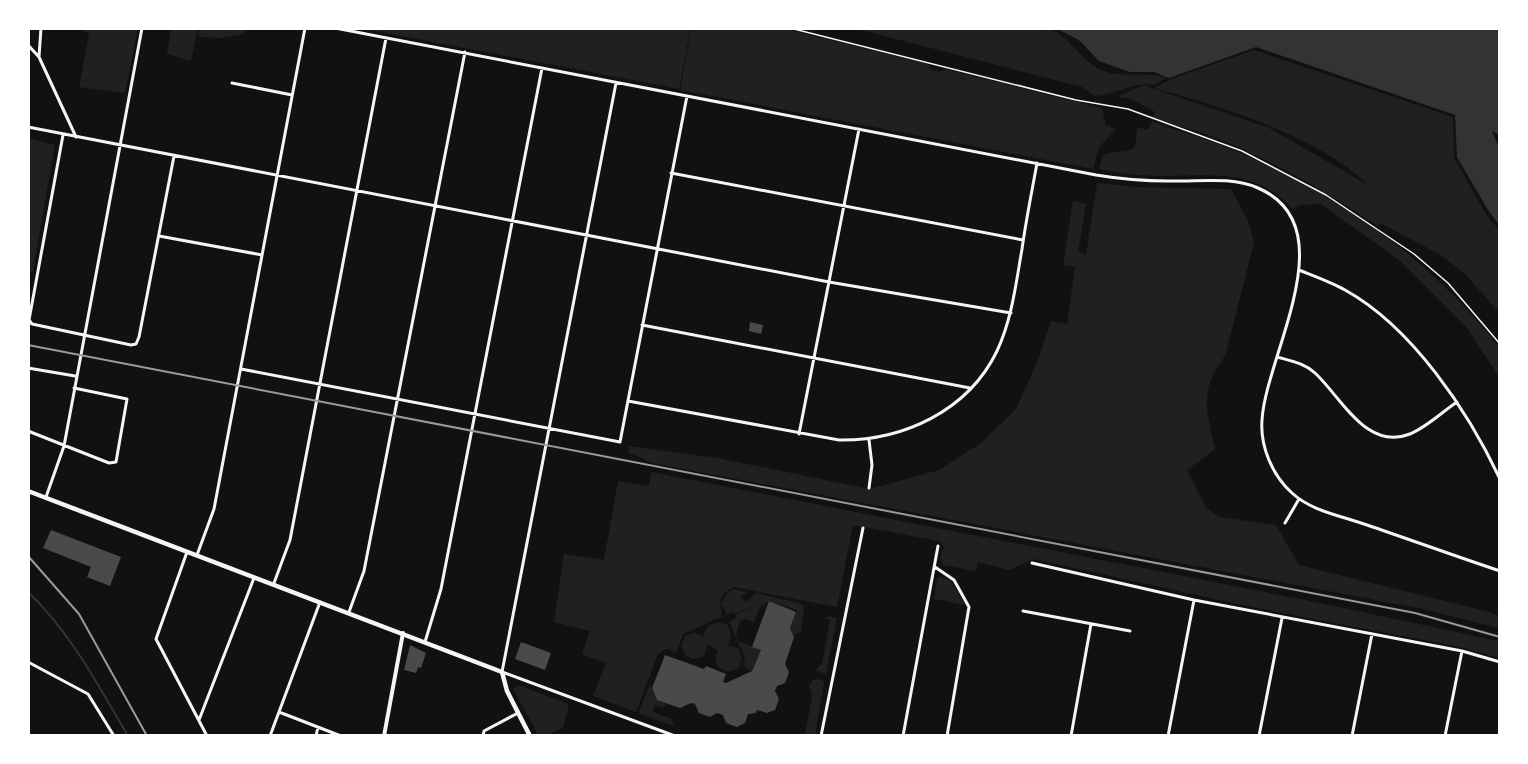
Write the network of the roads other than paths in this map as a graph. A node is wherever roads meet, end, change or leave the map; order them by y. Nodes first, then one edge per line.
1 (41, 28) edge
2 (142, 28) edge
3 (305, 28) edge
4 (335, 28) edge
5 (386, 38) junction
6 (28, 45) edge
7 (465, 52) junction
8 (39, 57) junction
9 (542, 68) junction
10 (616, 82) junction
11 (232, 83) dead end
12 (292, 94) junction
13 (687, 96) junction
14 (28, 127) edge
15 (859, 129) junction
16 (63, 135) junction
17 (76, 137) junction
18 (120, 145) junction
19 (174, 156) junction
20 (1037, 163) junction
21 (671, 173) junction
22 (277, 175) junction
23 (356, 192) junction
24 (843, 205) junction
25 (435, 207) junction
26 (512, 221) junction
27 (586, 235) junction
28 (159, 236) junction
29 (1023, 240) junction
30 (657, 249) junction
31 (262, 255) junction
32 (1299, 270) junction
33 (829, 282) junction
34 (1011, 313) junction
35 (642, 325) junction
36 (84, 336) junction
37 (1277, 357) junction
38 (814, 358) junction
39 (28, 368) edge
40 (241, 369) junction
41 (75, 376) junction
42 (318, 385) junction
43 (74, 388) junction
44 (970, 388) junction
45 (397, 400) junction
46 (628, 401) junction
47 (1457, 402) junction
48 (475, 416) junction
49 (548, 429) junction
50 (28, 431) edge
51 (799, 434) junction
52 (869, 440) junction
53 (64, 446) junction
54 (1500, 479) edge
55 (869, 488) dead end
56 (28, 491) edge
57 (45, 498) junction
58 (1299, 499) junction
59 (1285, 523) dead end
60 (863, 528) dead end
61 (938, 546) dead end
62 (187, 551) junction
63 (197, 555) junction
64 (1032, 563) dead end
65 (1500, 563) edge
66 (935, 567) junction
67 (1498, 570) edge
68 (255, 577) junction
69 (274, 584) junction
70 (1194, 600) junction
71 (321, 602) junction
72 (1023, 611) dead end
73 (349, 612) junction
74 (1282, 618) junction
75 (1091, 624) junction
76 (1130, 631) dead end
77 (403, 633) junction
78 (1372, 634) junction
79 (425, 642) junction
80 (1462, 651) junction
81 (28, 662) edge
82 (1500, 662) edge
83 (502, 672) junction
84 (279, 712) junction
85 (518, 713) junction
86 (199, 720) junction
87 (318, 727) junction
88 (114, 735) edge
89 (207, 735) edge
90 (270, 735) edge
91 (316, 735) edge
92 (341, 735) edge
93 (384, 735) edge
94 (483, 735) edge
95 (530, 735) edge
96 (675, 735) edge
97 (821, 735) edge
98 (903, 735) edge
99 (947, 735) edge
100 (1071, 735) edge
101 (1168, 735) edge
102 (1259, 735) edge
103 (1352, 735) edge
104 (1445, 735) edge

1 - 8 street
2 - 18 street
3 - 12 street
4 - 5 street
5 - 7 street
5 - 23 street
6 - 8 street
7 - 9 street
7 - 25 street
8 - 17 street
9 - 10 street
9 - 26 street
10 - 13 street
10 - 27 street
11 - 12 street
12 - 22 street
13 - 15 street
13 - 21 street
14 - 16 street
15 - 20 street
15 - 24 street
16 - 17 street
16 - 36 street
17 - 18 street
18 - 19 street
18 - 36 street
19 - 22 street
19 - 28 street
20 - 29 street
20 - 32 street
21 - 24 street
21 - 30 street
22 - 23 street
22 - 31 street
23 - 25 street
23 - 42 street
24 - 29 street
24 - 33 street
25 - 26 street
25 - 45 street
26 - 27 street
26 - 48 street
27 - 30 street
27 - 49 street
28 - 31 street
28 - 36 street
29 - 34 street
30 - 33 street
30 - 35 street
31 - 40 street
32 - 37 street
32 - 47 street
33 - 34 street
33 - 38 street
34 - 44 street
35 - 38 street
35 - 46 street
36 - 41 street
37 - 47 street
37 - 58 street
38 - 44 street
38 - 51 street
39 - 41 street
40 - 42 street
40 - 63 street
41 - 43 street
42 - 45 street
42 - 69 street
43 - 53 street
43 - 53 street
44 - 52 street
45 - 48 street
45 - 73 street
46 - 49 street
46 - 51 street
47 - 54 street
48 - 49 street
48 - 79 street
49 - 83 street
50 - 53 street
51 - 52 street
52 - 55 street
53 - 57 street
56 - 57 main road
57 - 62 main road
58 - 59 street
58 - 67 street
60 - 97 street
61 - 66 street
62 - 63 main road
62 - 86 street
63 - 68 main road
64 - 70 street
65 - 67 street
66 - 98 street
66 - 99 street
68 - 69 main road
68 - 86 street
69 - 71 main road
70 - 74 street
70 - 101 street
71 - 73 main road
71 - 84 street
72 - 75 street
73 - 77 main road
74 - 78 street
74 - 102 street
75 - 76 street
75 - 100 street
77 - 79 main road
77 - 93 main road
78 - 80 street
78 - 103 street
79 - 83 main road
80 - 82 street
80 - 104 street
81 - 88 street
83 - 85 main road
83 - 96 street
84 - 87 street
84 - 90 street
85 - 94 street
85 - 95 main road
86 - 89 street
87 - 91 street
87 - 92 street

